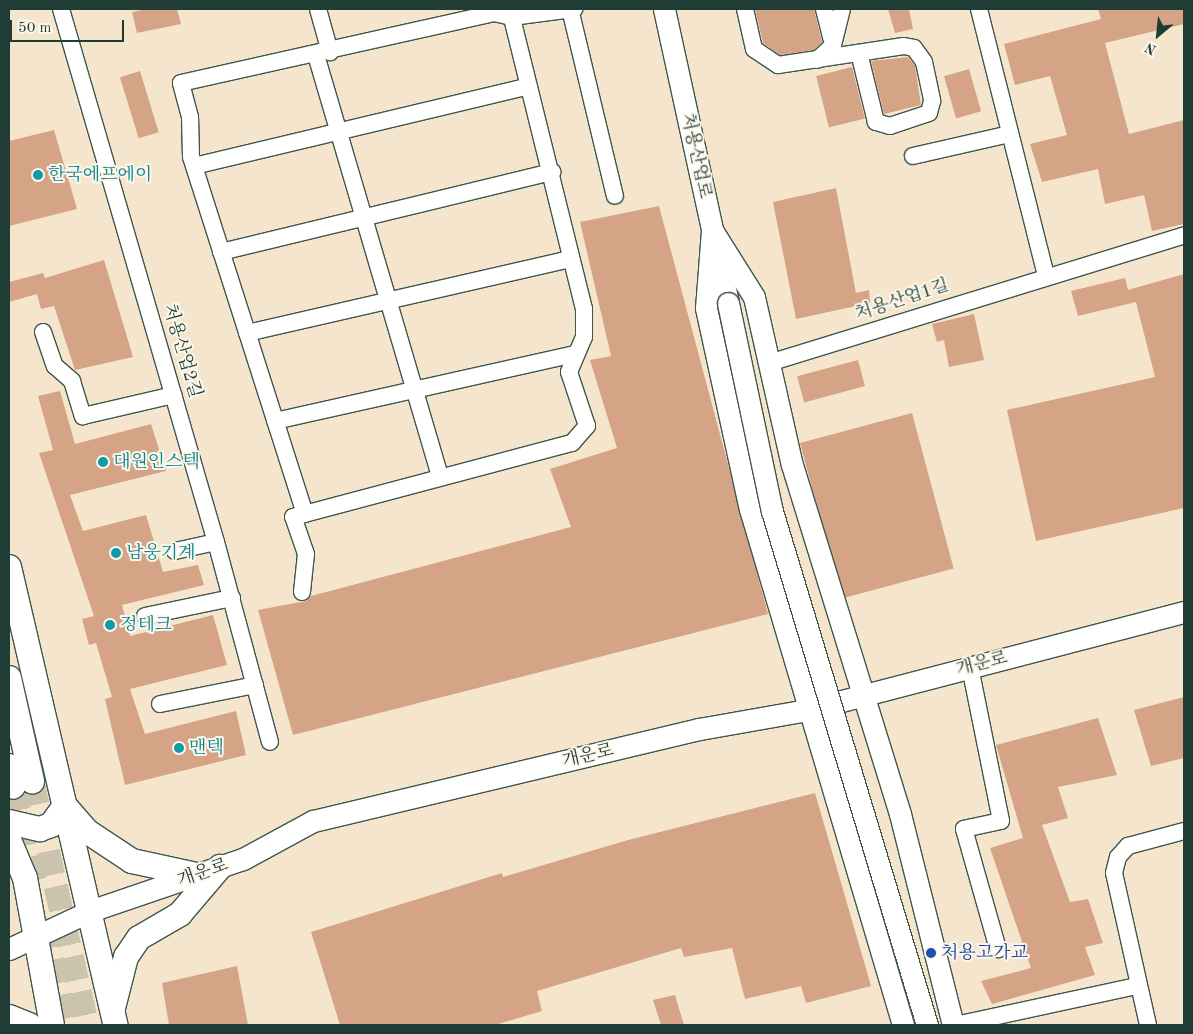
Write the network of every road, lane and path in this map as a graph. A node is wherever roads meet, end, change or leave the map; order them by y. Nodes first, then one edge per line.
1 (61, 9) edge
2 (318, 9) edge
3 (570, 9) edge
4 (574, 9) edge
5 (664, 9) edge
6 (745, 9) edge
7 (824, 9) edge
8 (842, 9) edge
9 (978, 9) edge
10 (465, 14) edge
11 (512, 17) junction
12 (834, 51) junction
13 (323, 54) junction
14 (859, 54) junction
15 (529, 86) junction
16 (338, 131) junction
17 (1010, 134) junction
18 (913, 156) dead end
19 (194, 166) junction
20 (552, 172) junction
21 (615, 196) dead end
22 (364, 218) junction
23 (712, 230) junction
24 (1184, 235) edge
25 (221, 252) junction
26 (571, 259) junction
27 (1046, 276) junction
28 (388, 299) junction
29 (43, 332) dead end
30 (247, 333) junction
31 (574, 354) junction
32 (769, 363) junction
33 (414, 389) junction
34 (174, 394) junction
35 (275, 421) junction
36 (440, 477) junction
37 (304, 514) junction
38 (216, 542) junction
39 (175, 551) dead end
40 (9, 567) edge
41 (302, 592) dead end
42 (232, 598) junction
43 (1184, 612) edge
44 (146, 616) dead end
45 (970, 667) junction
46 (9, 678) edge
47 (255, 685) junction
48 (860, 696) junction
49 (160, 704) dead end
50 (807, 710) junction
51 (270, 742) dead end
52 (18, 778) tunnel mouth
53 (65, 806) junction
54 (9, 822) edge
55 (1184, 831) edge
56 (10, 851) edge
57 (220, 867) junction
58 (196, 875) junction
59 (90, 911) junction
60 (36, 934) junction
61 (9, 949) edge
62 (998, 949) dead end
63 (1137, 986) junction
64 (9, 1017) edge
65 (114, 1017) edge
66 (29, 1025) edge
67 (52, 1025) edge
68 (903, 1025) edge
69 (927, 1025) edge
70 (954, 1025) edge
71 (1148, 1025) edge

1 - 34 street, 처용산업2길
2 - 13 street
3 - 4 street
3 - 11 street
3 - 21 street
5 - 23 main road, 처용산업로
6 - 12 street
7 - 12 street
8 - 12 street
9 - 17 street
10 - 11 street
10 - 13 street
11 - 15 street
12 - 14 street
13 - 16 street
13 - 19 street
14 - 14 street
15 - 16 street
15 - 20 street
16 - 19 street
16 - 22 street
17 - 18 street
17 - 27 street
19 - 25 street
20 - 22 street
20 - 26 street
22 - 25 street
22 - 28 street
23 - 32 main road
23 - 50 main road
23 - 69 main road, 처용산업로, bridge
24 - 27 street, 처용산업1길
25 - 30 street
26 - 28 street
26 - 31 street
27 - 32 street, 처용산업1길
28 - 30 street
28 - 33 street
29 - 34 street
30 - 35 street
31 - 33 street
31 - 36 street
32 - 48 main road
33 - 35 street
33 - 36 street
34 - 38 street, 처용산업2길
35 - 37 street
36 - 37 street
37 - 41 street
38 - 39 street
38 - 42 street, 처용산업2길
40 - 53 highway
42 - 44 street
42 - 47 street, 처용산업2길
43 - 45 main road, 개운로
45 - 48 main road, 개운로
45 - 62 street
46 - 52 highway
47 - 49 street
47 - 51 street, 처용산업2길
48 - 50 main road, 개운로
48 - 70 main road
50 - 57 main road, 개운로
50 - 68 main road
53 - 54 highway
53 - 58 highway
53 - 59 highway
55 - 63 street
56 - 60 highway
57 - 58 main road, 개운로
57 - 65 highway
58 - 59 main road, 개운로
59 - 60 main road, 개운로
59 - 65 highway
60 - 61 main road, 개운로
60 - 67 highway
63 - 70 street
63 - 71 street
64 - 66 highway

